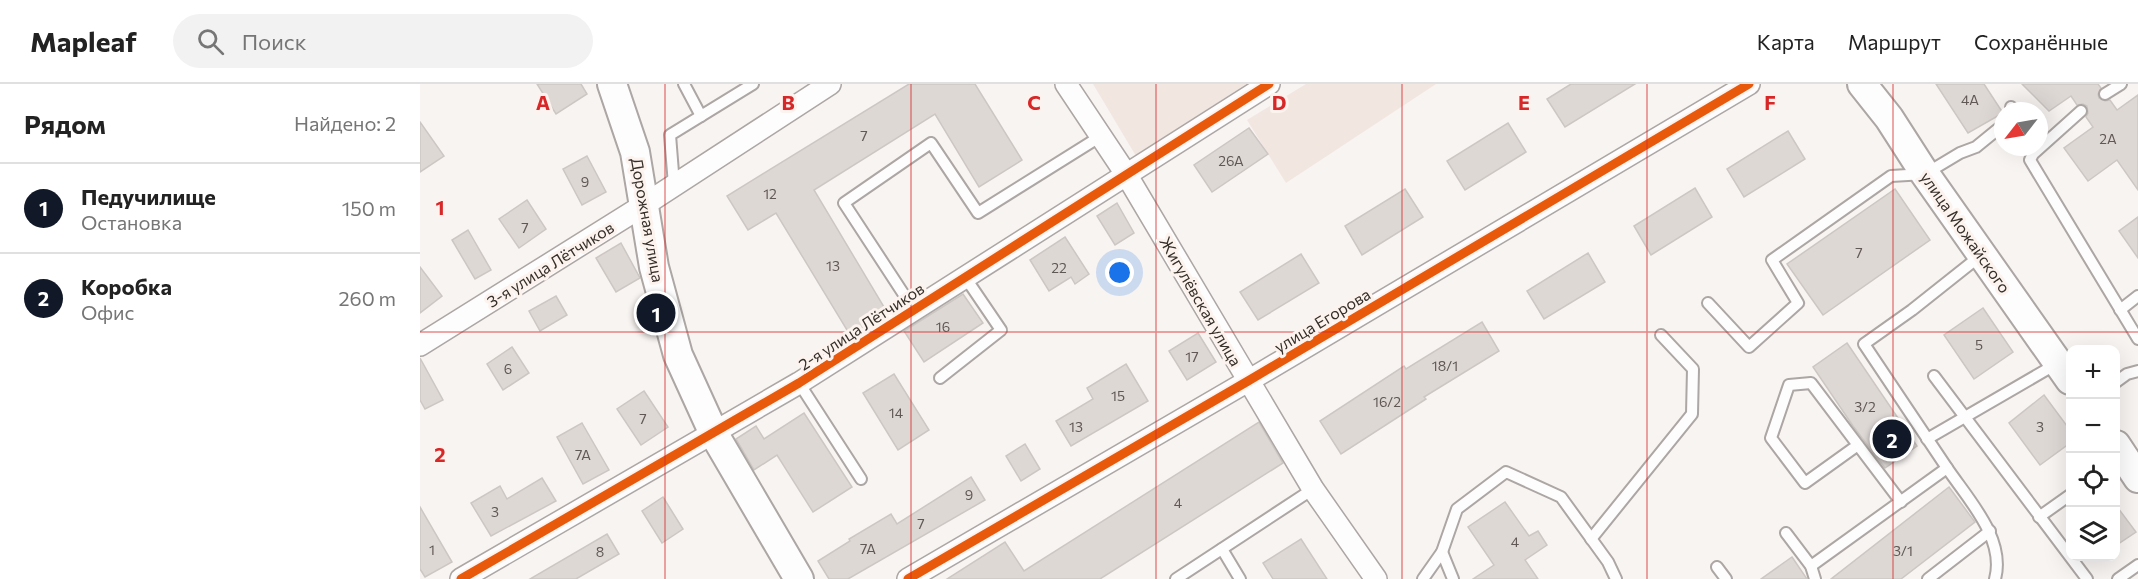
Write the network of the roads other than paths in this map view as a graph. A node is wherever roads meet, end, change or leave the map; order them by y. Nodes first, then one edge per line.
1 (612, 84) edge
2 (684, 84) edge
3 (753, 84) edge
4 (830, 84) edge
5 (1066, 84) edge
6 (1269, 84) edge
7 (1749, 84) edge
8 (1862, 84) edge
9 (2121, 84) edge
10 (2105, 94) dead end
11 (2081, 111) dead end
12 (701, 116) junction
13 (1994, 132) edge
14 (1101, 136) junction
15 (1126, 174) junction
16 (1925, 174) junction
17 (674, 185) junction
18 (644, 205) junction
19 (1982, 254) junction
20 (965, 277) junction
21 (2138, 296) edge
22 (1708, 303) dead end
23 (914, 310) junction
24 (2120, 310) junction
25 (1661, 335) dead end
26 (2138, 339) edge
27 (420, 345) edge
28 (2064, 371) edge
29 (2138, 371) edge
30 (1934, 376) dead end
31 (940, 378) dead end
32 (2120, 379) edge
33 (1248, 381) junction
34 (799, 383) junction
35 (1964, 417) junction
36 (714, 434) junction
37 (1927, 439) junction
38 (1858, 445) junction
39 (1947, 468) junction
40 (861, 479) dead end
41 (1313, 489) junction
42 (2066, 498) edge
43 (1900, 502) junction
44 (2039, 517) junction
45 (1990, 531) junction
46 (1786, 533) dead end
47 (1591, 539) junction
48 (1222, 549) junction
49 (1442, 552) junction
50 (1811, 566) junction
51 (2138, 566) edge
52 (1717, 567) dead end
53 (461, 579) edge
54 (799, 579) edge
55 (908, 579) edge
56 (1176, 579) edge
57 (1240, 579) edge
58 (1376, 579) edge
59 (1423, 579) edge
60 (1454, 579) edge
61 (1616, 579) edge
62 (1726, 579) edge
63 (1815, 579) edge
64 (1928, 579) edge
65 (1995, 579) edge
66 (2086, 579) edge
67 (2118, 579) edge

1 - 18 main road, Дорожная улица
2 - 12 lane
3 - 12 lane
4 - 17 street, 3-я улица Лётчиков
5 - 14 street, Жигулёвская улица
6 - 15 street, 2-я улица Лётчиков
7 - 33 street, улица Егорова
8 - 16 main road, улица Можайского
9 - 10 lane
11 - 24 lane
12 - 17 lane
13 - 16 lane
14 - 15 street, Жигулёвская улица
14 - 23 lane
15 - 20 street, 2-я улица Лётчиков
15 - 33 street, Жигулёвская улица
16 - 19 main road, улица Можайского
16 - 22 lane
17 - 18 street, 3-я улица Лётчиков
18 - 27 street, 3-я улица Лётчиков
18 - 36 main road, Дорожная улица
19 - 28 main road, улица Можайского
19 - 37 lane
20 - 23 street, 2-я улица Лётчиков
20 - 31 lane
21 - 24 lane
23 - 34 street, 2-я улица Лётчиков
24 - 26 lane
25 - 47 lane
28 - 35 lane
29 - 32 lane
30 - 35 lane
33 - 41 street, Жигулёвская улица
33 - 55 street, улица Егорова
34 - 36 street, 2-я улица Лётчиков
34 - 40 lane
35 - 37 lane
35 - 44 lane
36 - 53 street, 2-я улица Лётчиков
36 - 54 main road, Дорожная улица
37 - 39 lane
38 - 38 lane
38 - 43 lane
39 - 43 lane
39 - 45 lane
41 - 48 lane
41 - 58 street, Жигулёвская улица
42 - 44 lane
43 - 50 lane
44 - 66 lane
45 - 64 lane
45 - 65 lane
46 - 50 lane
47 - 49 lane
47 - 61 lane
48 - 56 lane
48 - 57 lane
49 - 59 lane
49 - 60 lane
50 - 63 lane
51 - 67 lane
52 - 62 lane

